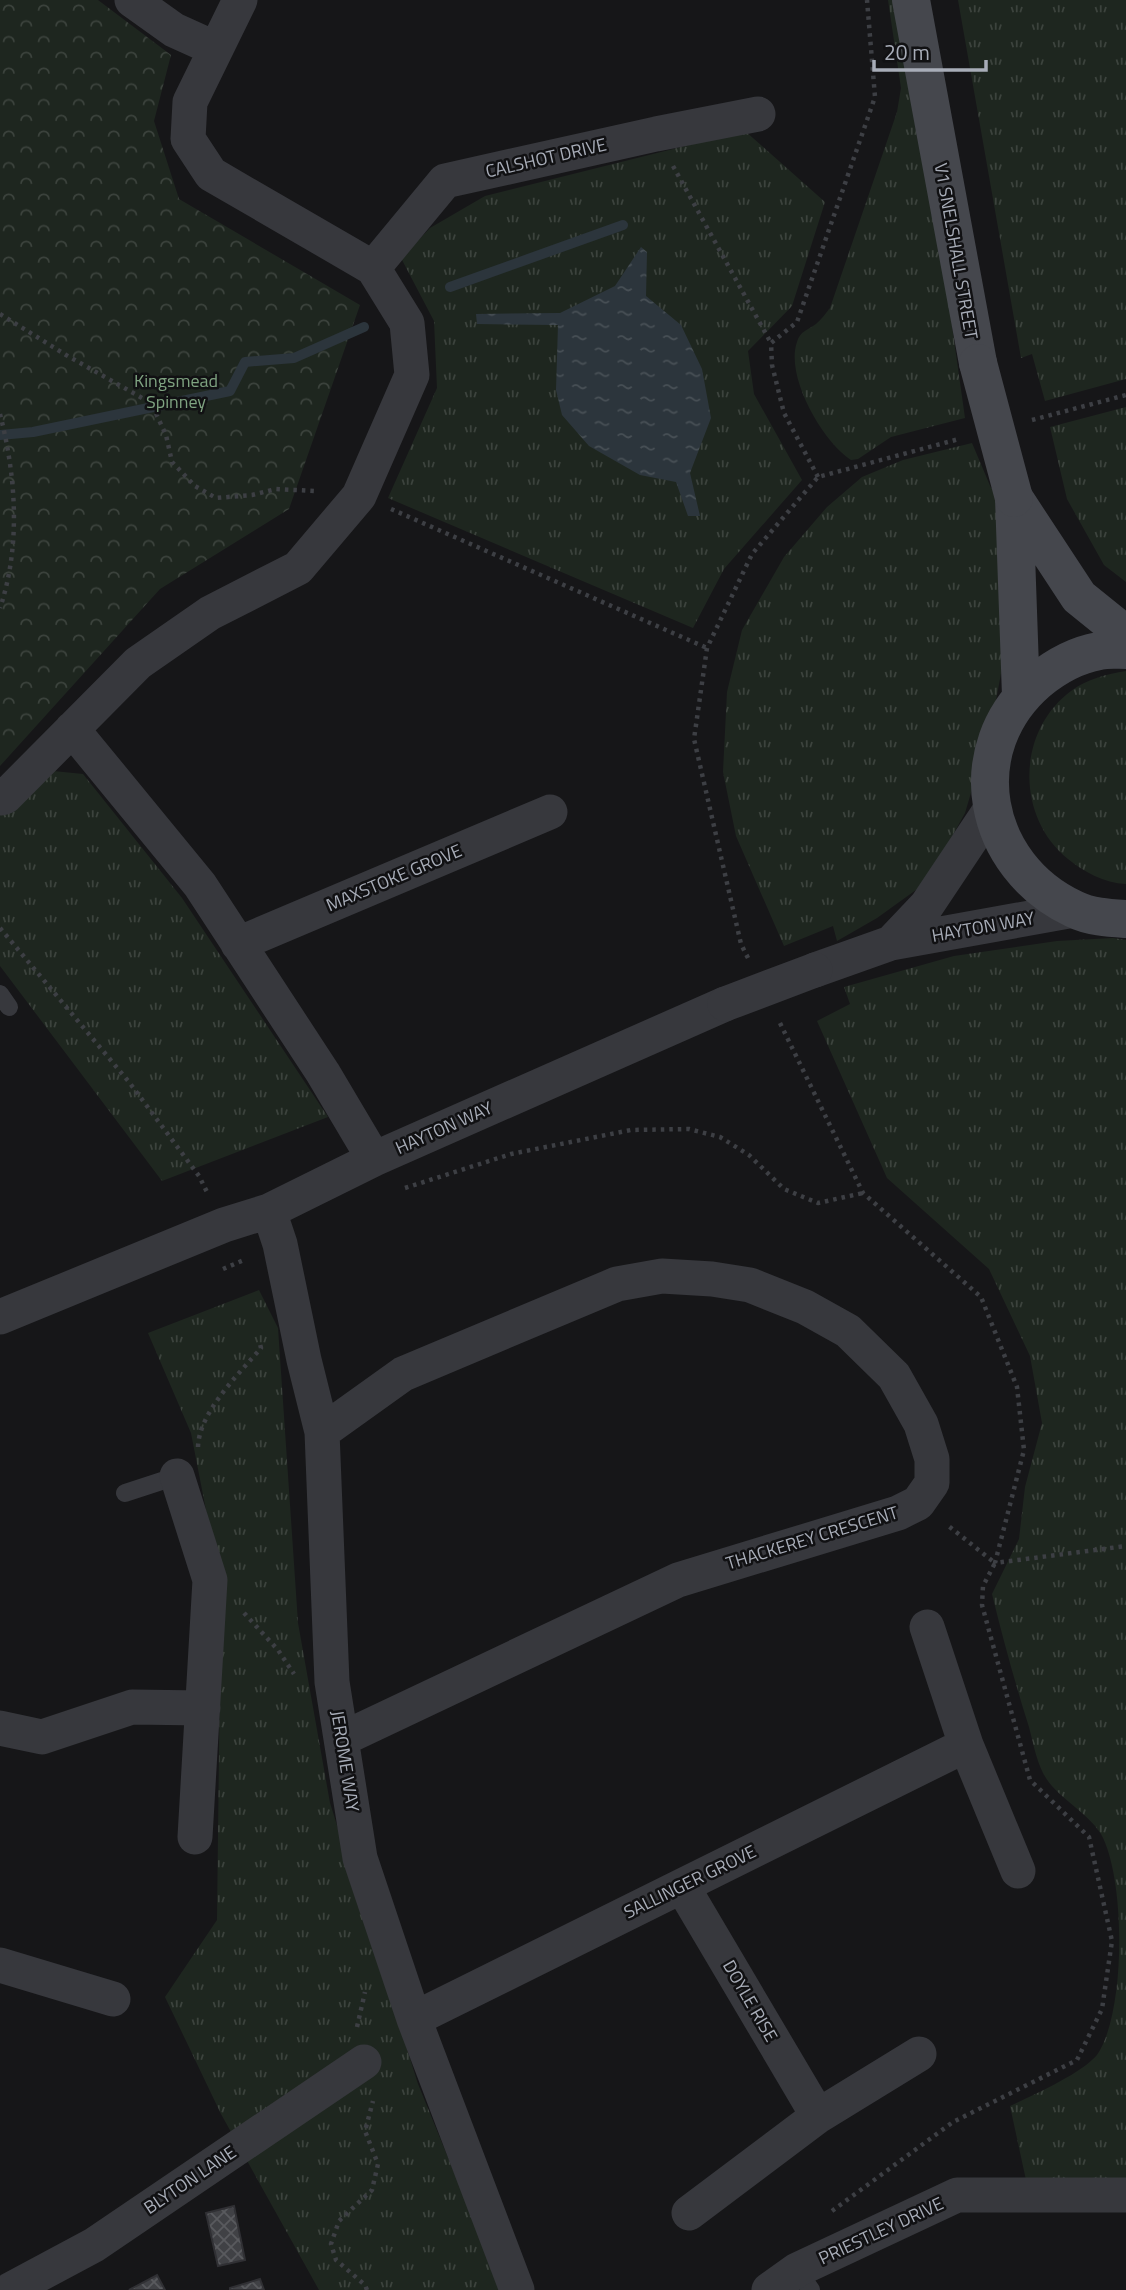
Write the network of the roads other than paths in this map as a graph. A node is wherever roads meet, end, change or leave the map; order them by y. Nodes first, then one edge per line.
1 (132, 0) edge
2 (240, 0) edge
3 (911, 0) edge
4 (216, 49) junction
5 (758, 114) dead end
6 (373, 268) junction
7 (1014, 498) junction
8 (1126, 635) edge
9 (1126, 650) edge
10 (1021, 696) junction
11 (72, 729) junction
12 (0, 798) edge
13 (991, 809) junction
14 (550, 812) dead end
15 (1074, 910) junction
16 (1126, 919) edge
17 (891, 943) junction
18 (238, 944) junction
19 (374, 1159) junction
20 (269, 1211) junction
21 (0, 1317) edge
22 (322, 1432) junction
23 (187, 1467) joint
24 (125, 1493) dead end
25 (927, 1627) dead end
26 (203, 1708) junction
27 (0, 1728) edge
28 (342, 1740) junction
29 (966, 1745) junction
30 (195, 1837) dead end
31 (1018, 1871) dead end
32 (682, 1886) junction
33 (0, 1965) edge
34 (113, 1999) dead end
35 (414, 2020) junction
36 (919, 2054) dead end
37 (364, 2062) road end
38 (818, 2116) junction
39 (1126, 2195) edge
40 (689, 2213) dead end
41 (793, 2283) edge
42 (10, 2290) edge
43 (517, 2290) edge

1 - 4 street
2 - 4 street
3 - 7 street, V1 SNELSHALL STREET, bridge
4 - 6 street
5 - 6 street, CALSHOT DRIVE
6 - 11 street
7 - 8 street, V1 SNELSHALL STREET
7 - 10 street, V1 SNELSHALL STREET
9 - 10 street
10 - 13 street
11 - 12 street
11 - 18 street
13 - 15 street
13 - 17 street, HAYTON WAY
14 - 18 street, MAXSTOKE GROVE
15 - 16 street
15 - 17 street, HAYTON WAY
17 - 19 street, HAYTON WAY, bridge
18 - 19 street
19 - 20 street, HAYTON WAY
20 - 21 street, HAYTON WAY
20 - 22 street, JEROME WAY
22 - 28 street, JEROME WAY
22 - 28 street, THACKEREY CRESCENT
23 - 24 lane
23 - 26 street
25 - 29 street
26 - 27 street
26 - 30 street
28 - 35 street, JEROME WAY
29 - 31 street
29 - 32 street, SALLINGER GROVE
32 - 35 street, SALLINGER GROVE
32 - 38 street, DOYLE RISE
33 - 34 street
35 - 43 street, JEROME WAY
36 - 38 street
37 - 42 street, BLYTON LANE
38 - 40 street
39 - 41 street, PRIESTLEY DRIVE

